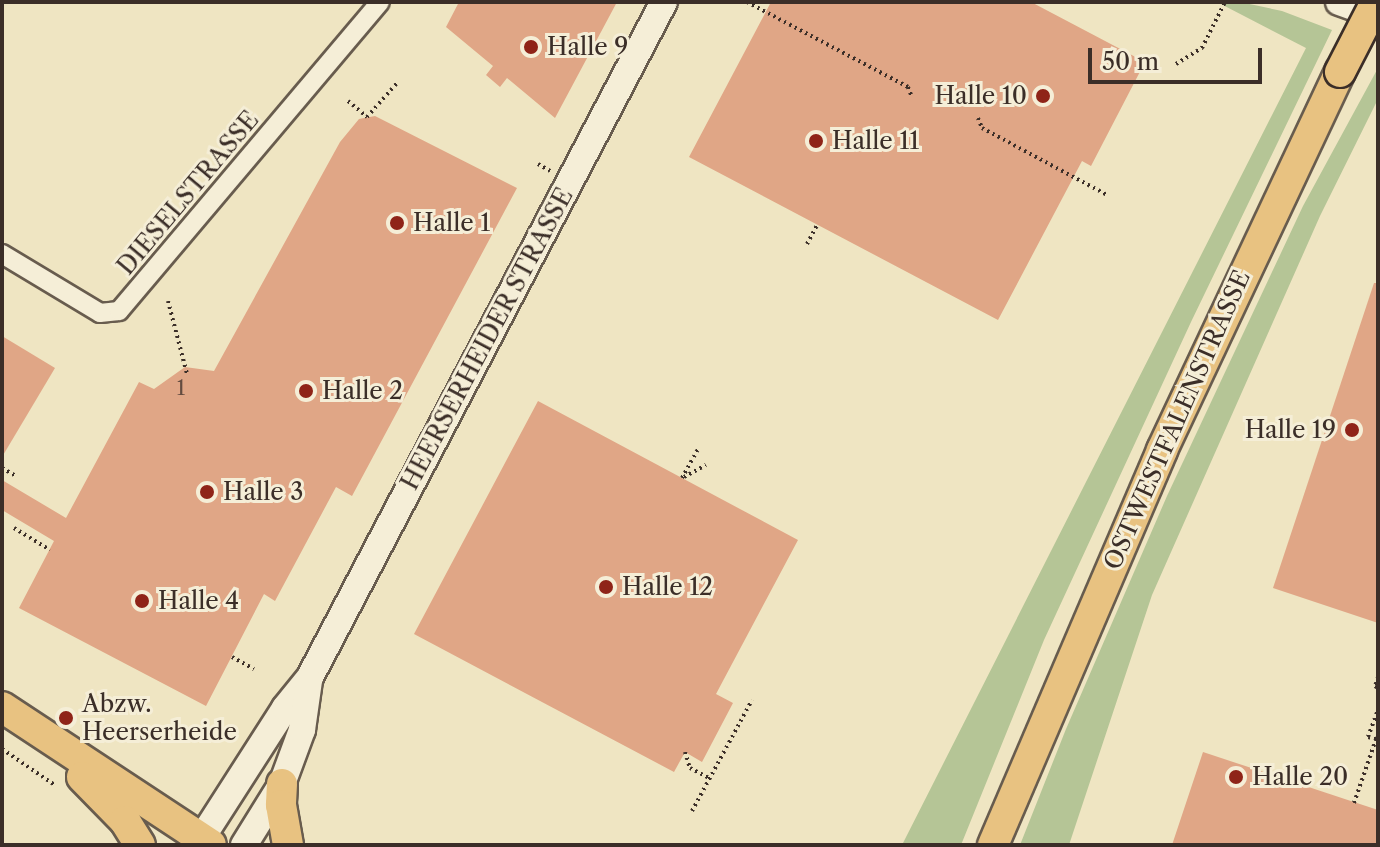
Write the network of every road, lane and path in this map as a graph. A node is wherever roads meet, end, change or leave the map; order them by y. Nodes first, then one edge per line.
1 (380, 2) edge
2 (664, 2) edge
3 (747, 2) edge
4 (1225, 2) edge
5 (1339, 2) edge
6 (1376, 2) edge
7 (1378, 16) edge
8 (1176, 64) dead end
9 (398, 82) dead end
10 (911, 95) dead end
11 (348, 101) dead end
12 (978, 118) dead end
13 (1107, 195) dead end
14 (817, 225) dead end
15 (807, 244) dead end
16 (2, 254) edge
17 (168, 301) dead end
18 (187, 374) dead end
19 (699, 447) dead end
20 (706, 465) dead end
21 (2, 468) edge
22 (16, 476) dead end
23 (14, 528) dead end
24 (50, 550) dead end
25 (232, 657) dead end
26 (254, 669) dead end
27 (310, 677) junction
28 (1378, 677) edge
29 (1378, 688) edge
30 (752, 700) dead end
31 (2, 707) edge
32 (1378, 709) edge
33 (29, 725) junction
34 (685, 752) dead end
35 (709, 778) junction
36 (282, 784) junction
37 (1354, 803) dead end
38 (692, 811) dead end
39 (203, 843) edge
40 (140, 845) edge
41 (244, 845) edge
42 (288, 845) edge
43 (993, 845) edge

1 - 16 street, DIESELSTRASSE
2 - 27 street, HEERSERHEIDER STRASSE
3 - 10 path
4 - 8 path
5 - 7 street
6 - 43 main road, OSTWESTFALENSTRASSE, bridge
9 - 11 path
12 - 13 path
14 - 15 path
17 - 18 path
19 - 20 path
21 - 22 path
23 - 24 path
25 - 26 path
27 - 36 street, HEERSERHEIDER STRASSE
27 - 39 street, HEERSERHEIDER STRASSE
28 - 29 path
30 - 35 path
31 - 33 main road
32 - 37 path
33 - 39 main road
33 - 40 main road
34 - 35 path
35 - 38 path
36 - 41 street, HEERSERHEIDER STRASSE
36 - 42 main road

